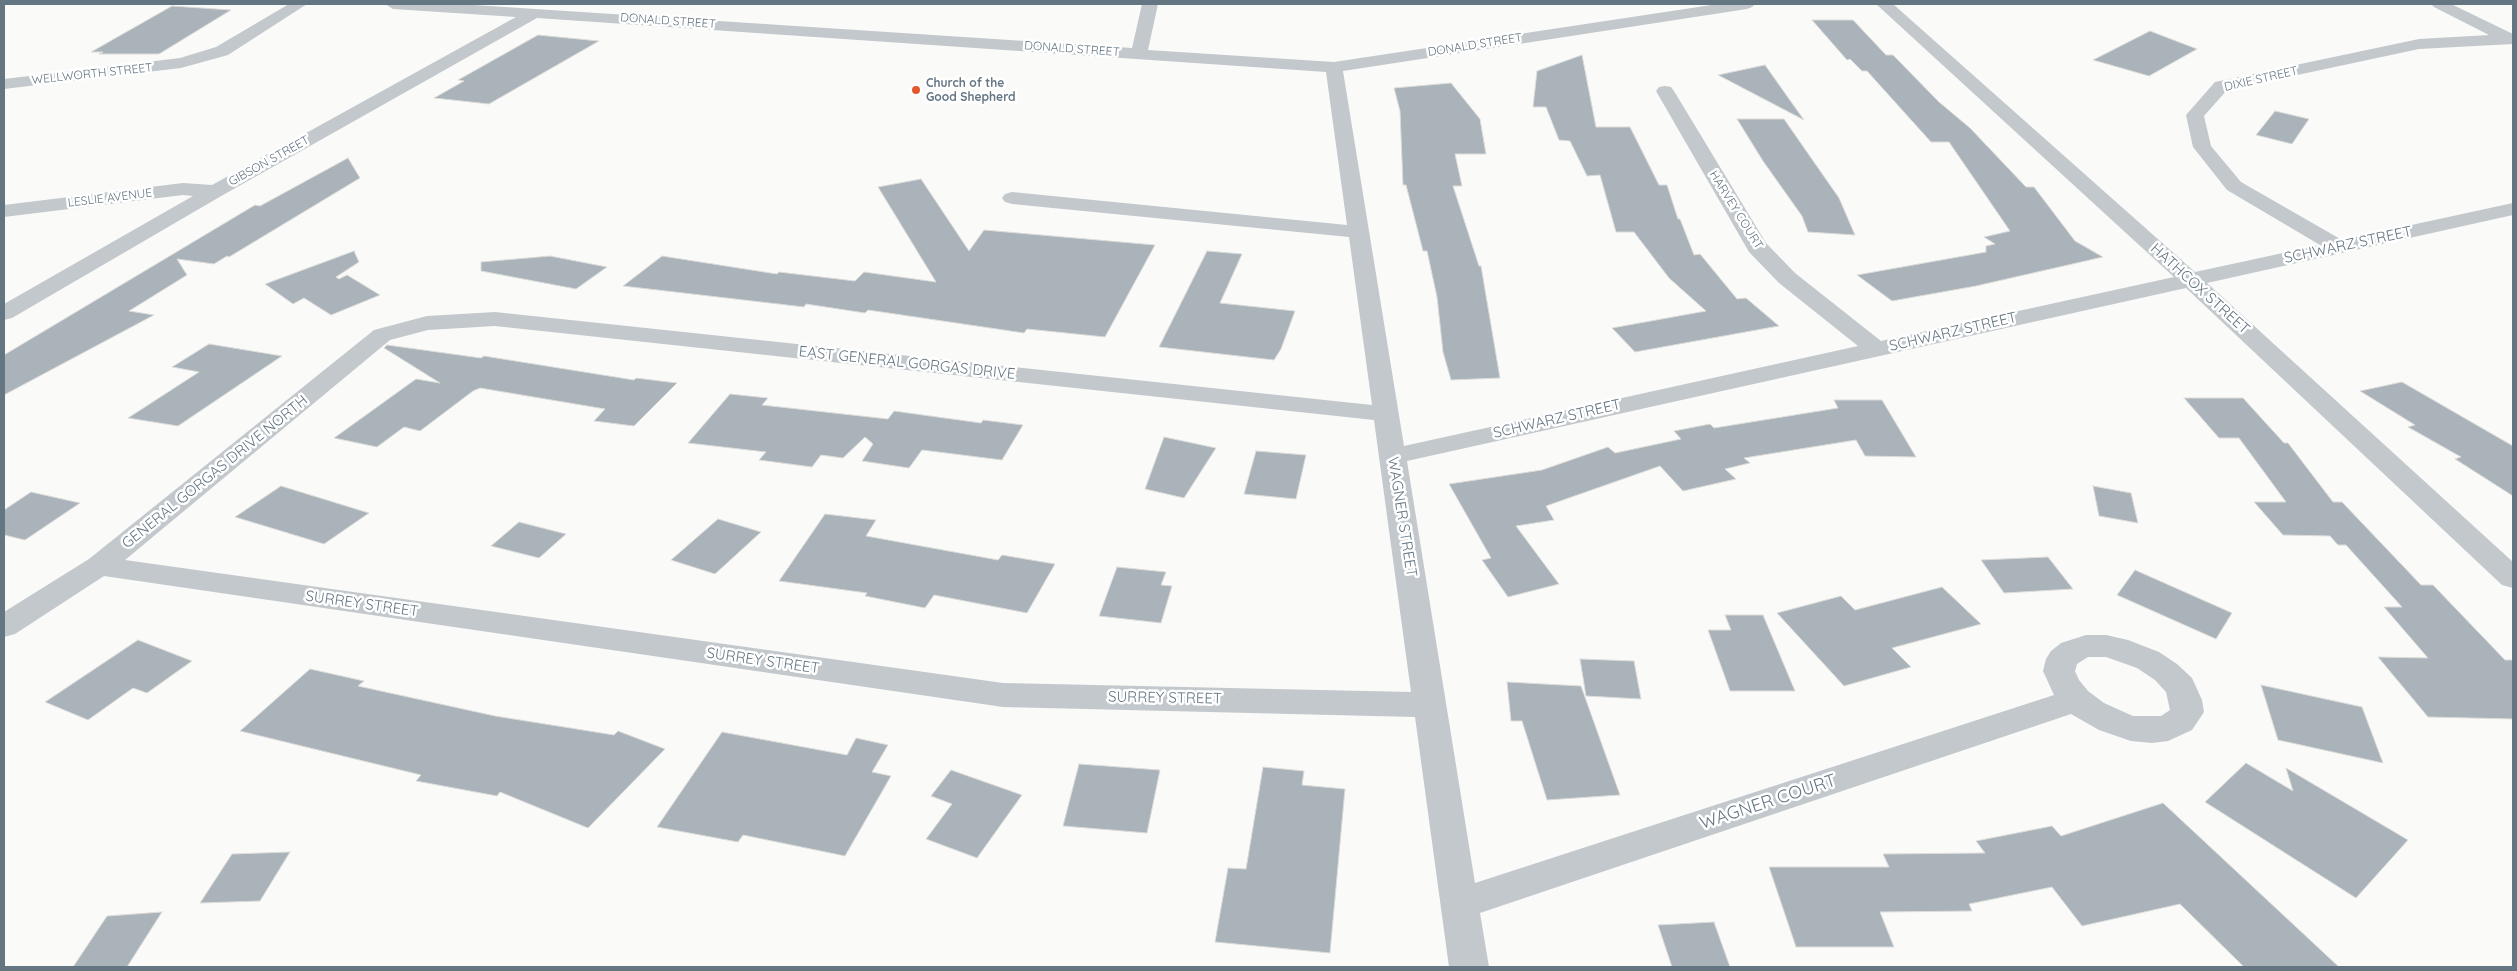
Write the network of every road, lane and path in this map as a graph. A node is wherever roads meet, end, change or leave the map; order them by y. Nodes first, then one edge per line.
1 (299, 4) edge
2 (392, 4) edge
3 (1150, 4) edge
4 (1748, 4) edge
5 (1884, 4) edge
6 (2439, 4) edge
7 (633, 5) edge
8 (535, 13) junction
9 (614, 17) junction
10 (2512, 40) edge
11 (1139, 53) junction
12 (1334, 67) junction
13 (4, 84) edge
14 (1665, 91) dead end
15 (216, 191) junction
16 (1012, 198) dead end
17 (4, 211) edge
18 (2502, 211) edge
19 (2513, 227) edge
20 (1359, 232) junction
21 (2338, 247) junction
22 (2190, 279) junction
23 (4, 313) edge
24 (427, 323) joint
25 (1876, 349) junction
26 (1386, 414) junction
27 (1393, 456) junction
28 (99, 566) junction
29 (2513, 578) edge
30 (4, 626) edge
31 (2076, 700) dead end
32 (1430, 705) junction
33 (1460, 904) junction
34 (1469, 967) edge

1 - 13 street, WELLWORTH STREET
2 - 8 street, DONALD STREET
3 - 11 street
4 - 12 street, DONALD STREET
5 - 22 street, HATHCOX STREET
6 - 10 street
7 - 9 street
8 - 9 street, DONALD STREET
8 - 15 street, GIBSON STREET
9 - 11 street, DONALD STREET
10 - 21 street, DIXIE STREET
11 - 12 street, DONALD STREET
12 - 20 street, WAGNER STREET
14 - 25 street, HARVEY COURT
15 - 17 street, LESLIE AVENUE
15 - 23 street, GIBSON STREET
16 - 20 street
18 - 19 street
18 - 21 street, SCHWARZ STREET
20 - 26 street, WAGNER STREET
21 - 22 street, SCHWARZ STREET
22 - 25 street, SCHWARZ STREET
22 - 29 street, HATHCOX STREET
24 - 26 street, EAST GENERAL GORGAS DRIVE
24 - 28 street, GENERAL GORGAS DRIVE NORTH
25 - 27 street, SCHWARZ STREET
26 - 27 street, WAGNER STREET
27 - 32 street, WAGNER STREET
28 - 30 street, GENERAL GORGAS DRIVE NORTH
28 - 32 street, SURREY STREET
31 - 33 street, WAGNER COURT
32 - 33 street, WAGNER STREET
33 - 34 street, WAGNER STREET

